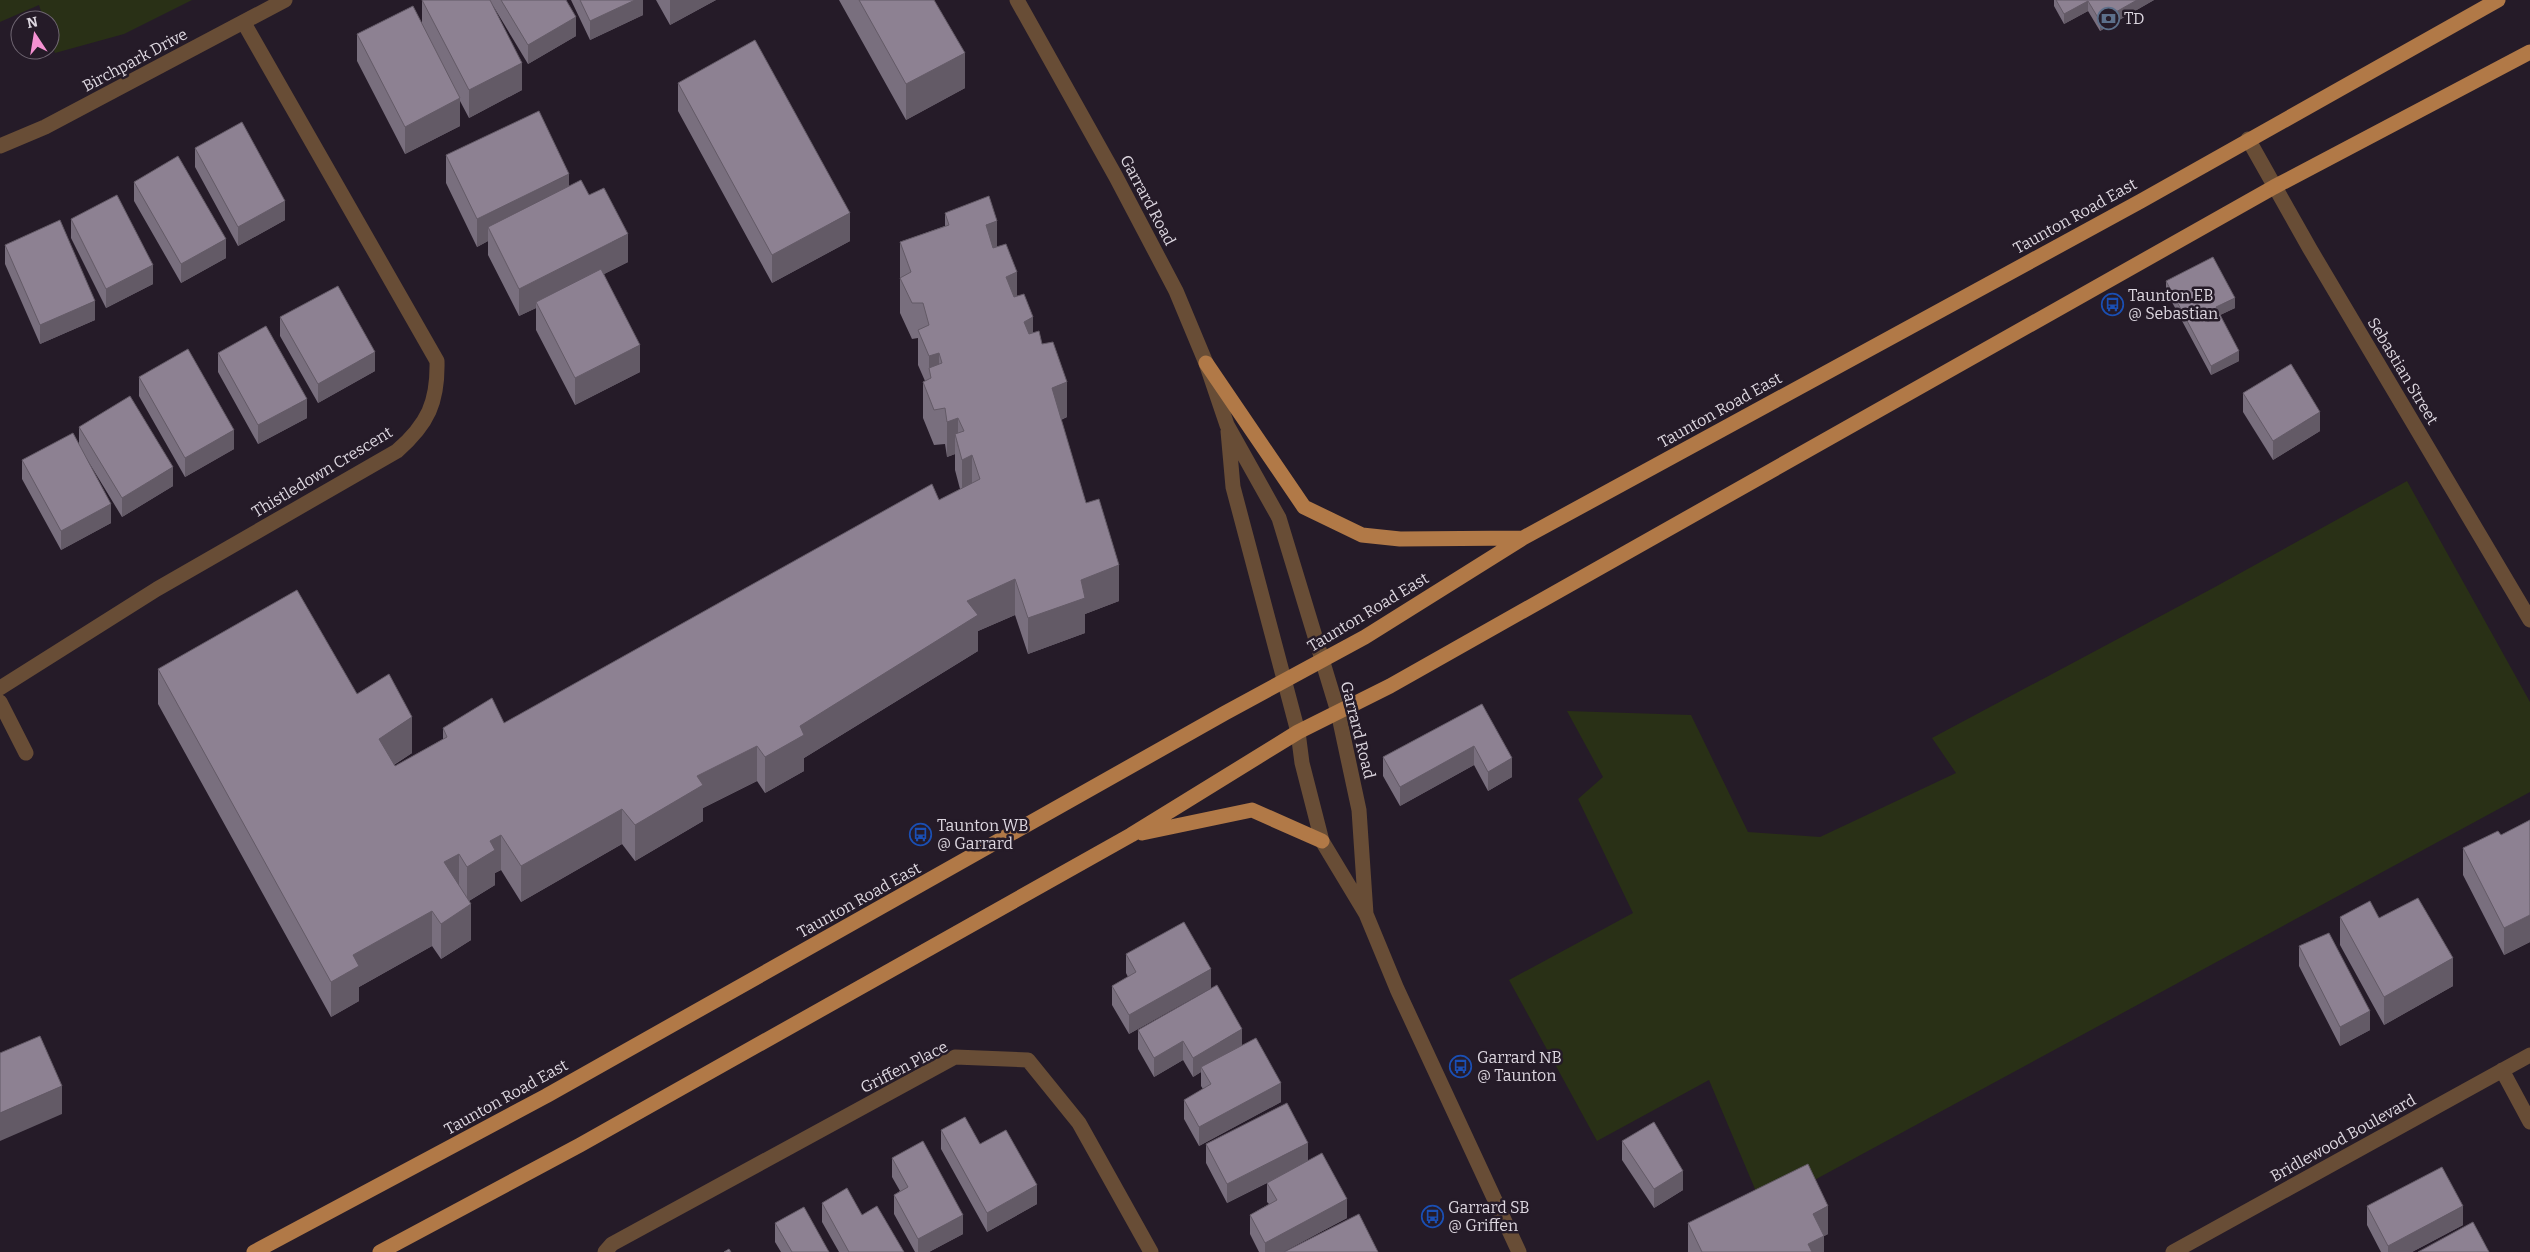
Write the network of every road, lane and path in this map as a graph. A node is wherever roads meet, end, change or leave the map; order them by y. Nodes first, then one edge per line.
1 (284, 0) edge
2 (1018, 0) edge
3 (2498, 0) edge
4 (244, 23) junction
5 (2530, 52) edge
6 (2248, 139) junction
7 (0, 146) edge
8 (2274, 187) junction
9 (1206, 363) junction
10 (1227, 425) junction
11 (1523, 538) junction
12 (2530, 620) edge
13 (1321, 662) junction
14 (1283, 681) junction
15 (0, 688) edge
16 (0, 702) edge
17 (1338, 712) junction
18 (1298, 732) junction
19 (26, 753) dead end
20 (1131, 835) junction
21 (1322, 840) junction
22 (1366, 914) junction
23 (2530, 1055) edge
24 (2502, 1070) junction
25 (2530, 1122) edge
26 (254, 1252) edge
27 (380, 1252) edge
28 (605, 1252) edge
29 (1151, 1252) edge
30 (1519, 1252) edge
31 (2173, 1252) edge

1 - 4 street, Birchpark Drive
2 - 9 street, Garrard Road
3 - 6 main road, Taunton Road East
4 - 7 street, Birchpark Drive
4 - 15 street, Thistledown Crescent
5 - 8 main road
6 - 8 street, Sebastian Street
6 - 11 main road, Taunton Road East
8 - 12 street, Sebastian Street
8 - 17 main road
9 - 10 street, Garrard Road
9 - 11 main road
10 - 13 street, Garrard Road
10 - 14 street, Garrard Road
11 - 13 main road, Taunton Road East
13 - 14 main road, Taunton Road East
13 - 17 street, Garrard Road
14 - 18 street, Garrard Road
14 - 26 main road, Taunton Road East
16 - 19 street
17 - 18 main road
17 - 22 street, Garrard Road
18 - 20 main road
18 - 21 street, Garrard Road
20 - 21 main road
20 - 27 main road
21 - 22 street, Garrard Road
22 - 30 street, Garrard Road
23 - 24 street, Bridlewood Boulevard
24 - 25 street
24 - 31 street, Bridlewood Boulevard
28 - 29 street, Griffen Place

